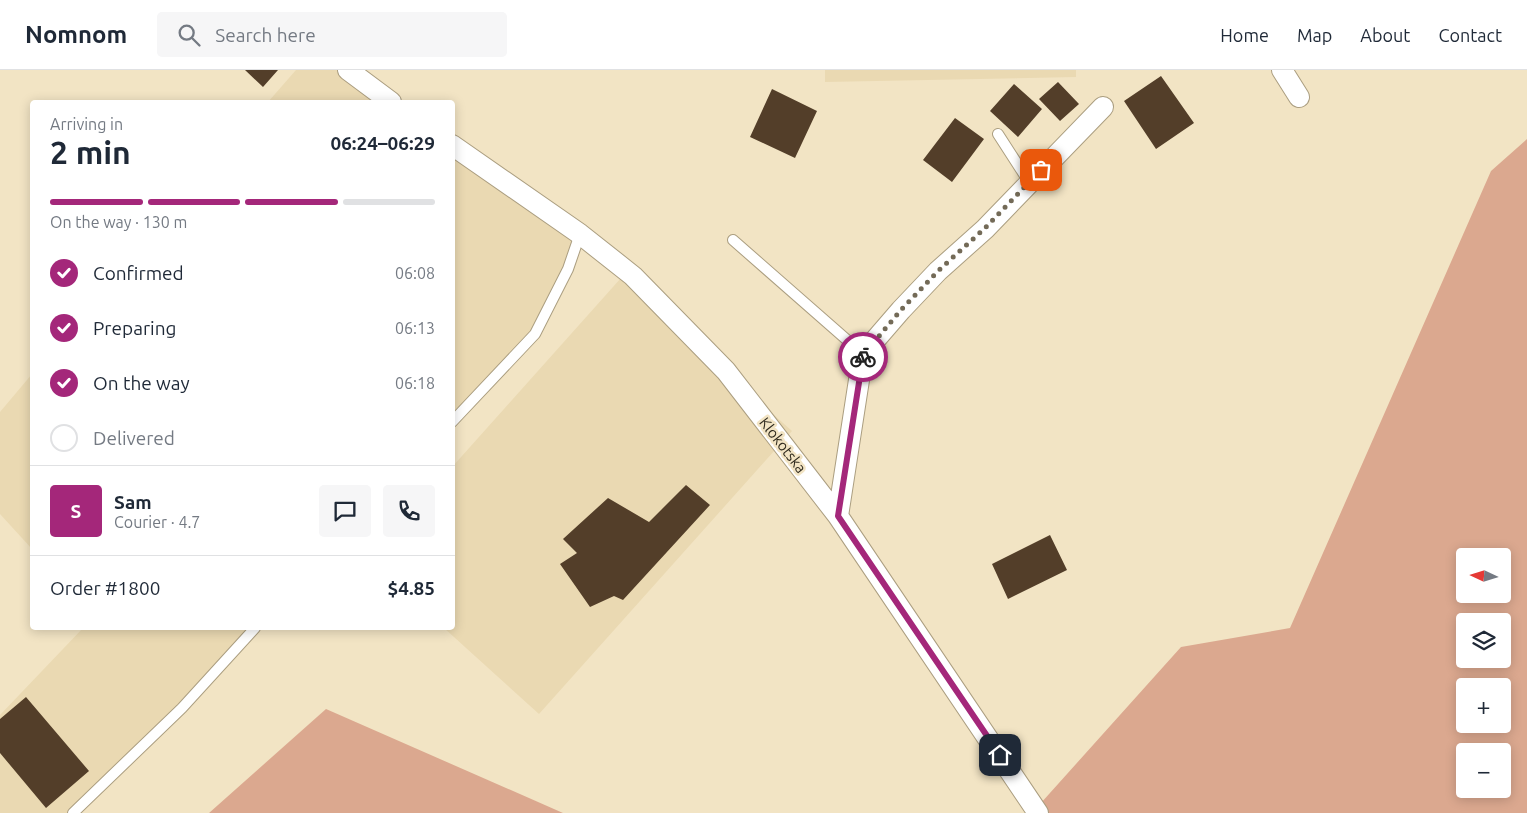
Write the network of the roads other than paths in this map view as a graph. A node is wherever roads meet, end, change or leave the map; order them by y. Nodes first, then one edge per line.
1 (348, 70) edge
2 (1282, 70) edge
3 (1299, 97) dead end
4 (388, 100) edge
5 (1103, 108) dead end
6 (998, 134) dead end
7 (455, 147) edge
8 (1029, 182) junction
9 (580, 234) junction
10 (733, 240) dead end
11 (864, 354) junction
12 (455, 419) edge
13 (838, 516) junction
14 (253, 630) edge
15 (73, 813) edge
16 (1038, 813) edge

1 - 4 street
2 - 3 street
5 - 8 street
6 - 8 lane
7 - 9 street, Klokotska
8 - 11 street
9 - 12 lane
9 - 13 street, Klokotska
10 - 11 lane
11 - 13 street
13 - 16 street, Klokotska
14 - 15 lane

